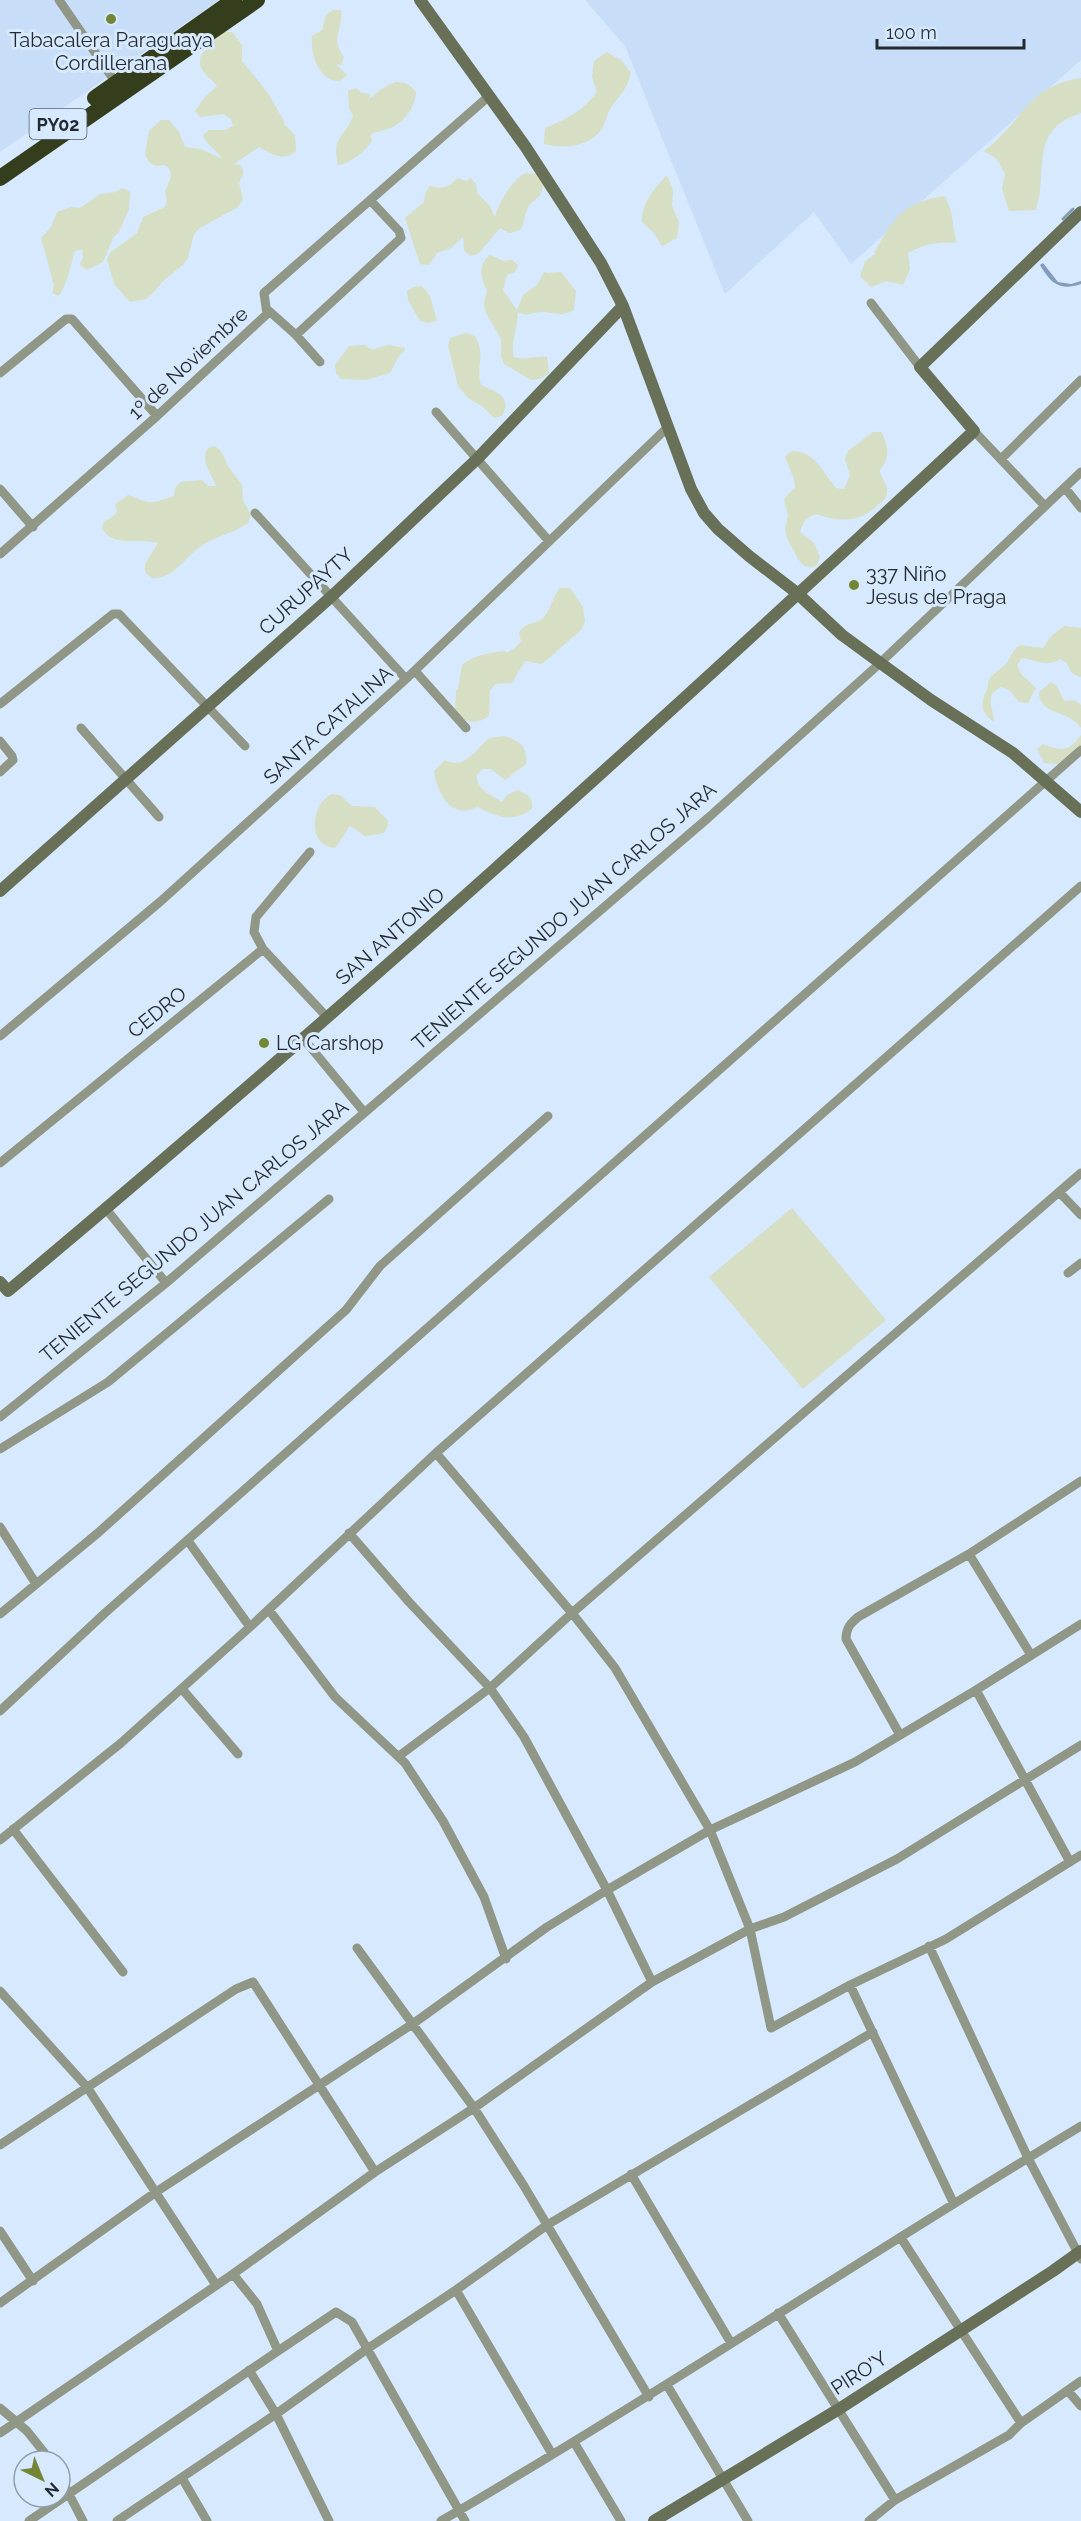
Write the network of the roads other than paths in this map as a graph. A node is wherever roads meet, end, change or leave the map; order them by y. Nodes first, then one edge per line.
1 (59, 0) edge
2 (234, 0) edge
3 (257, 0) edge
4 (420, 0) edge
5 (116, 83) junction
6 (489, 96) junction
7 (0, 164) edge
8 (0, 178) edge
9 (370, 200) junction
10 (1081, 212) edge
11 (871, 303) dead end
12 (623, 306) junction
13 (268, 310) junction
14 (296, 335) junction
15 (320, 362) dead end
16 (920, 367) junction
17 (0, 374) edge
18 (1081, 380) edge
19 (436, 412) dead end
20 (158, 416) junction
21 (668, 427) junction
22 (974, 431) junction
23 (477, 459) junction
24 (1001, 459) junction
25 (1081, 472) edge
26 (1065, 488) junction
27 (0, 489) edge
28 (1044, 505) junction
29 (1081, 508) edge
30 (255, 513) dead end
31 (33, 527) junction
32 (548, 540) junction
33 (0, 555) edge
34 (797, 593) junction
35 (332, 596) junction
36 (879, 664) junction
37 (415, 671) junction
38 (406, 679) junction
39 (0, 704) edge
40 (207, 706) junction
41 (81, 728) dead end
42 (466, 728) dead end
43 (0, 741) edge
44 (245, 746) dead end
45 (1081, 750) edge
46 (0, 772) edge
47 (125, 780) junction
48 (1046, 782) junction
49 (1081, 812) edge
50 (159, 817) dead end
51 (310, 852) dead end
52 (1081, 886) edge
53 (0, 891) edge
54 (263, 949) junction
55 (327, 1017) junction
56 (0, 1036) edge
57 (302, 1037) junction
58 (364, 1112) junction
59 (548, 1116) dead end
60 (0, 1163) edge
61 (1081, 1173) edge
62 (1059, 1192) junction
63 (329, 1199) dead end
64 (106, 1209) junction
65 (1081, 1215) edge
66 (1081, 1263) edge
67 (1068, 1273) dead end
68 (166, 1283) junction
69 (3, 1290) edge
70 (0, 1417) edge
71 (0, 1449) edge
72 (436, 1453) junction
73 (1081, 1481) edge
74 (0, 1527) edge
75 (349, 1533) junction
76 (188, 1541) junction
77 (969, 1554) junction
78 (36, 1584) junction
79 (269, 1610) junction
80 (572, 1613) junction
81 (0, 1614) edge
82 (1081, 1624) edge
83 (250, 1627) junction
84 (1031, 1655) junction
85 (490, 1688) junction
86 (182, 1689) junction
87 (976, 1690) junction
88 (0, 1711) edge
89 (900, 1735) junction
90 (1081, 1745) edge
91 (238, 1754) dead end
92 (399, 1756) junction
93 (1026, 1779) junction
94 (14, 1829) junction
95 (710, 1830) junction
96 (0, 1839) edge
97 (1081, 1855) edge
98 (1070, 1862) junction
99 (607, 1890) junction
100 (750, 1929) junction
101 (929, 1946) junction
102 (357, 1947) dead end
103 (506, 1959) junction
104 (123, 1972) dead end
105 (652, 1982) junction
106 (850, 1985) junction
107 (0, 1992) edge
108 (414, 2023) junction
109 (873, 2032) junction
110 (319, 2084) junction
111 (87, 2087) junction
112 (474, 2108) junction
113 (1081, 2126) edge
114 (0, 2145) edge
115 (1028, 2158) junction
116 (375, 2172) junction
117 (631, 2174) junction
118 (156, 2192) junction
119 (954, 2204) junction
120 (547, 2225) junction
121 (0, 2231) edge
122 (901, 2238) junction
123 (1080, 2254) edge
124 (233, 2274) junction
125 (33, 2281) junction
126 (216, 2285) junction
127 (456, 2290) junction
128 (0, 2303) edge
129 (778, 2313) junction
130 (960, 2330) junction
131 (731, 2343) junction
132 (367, 2349) junction
133 (278, 2351) junction
134 (249, 2370) junction
135 (1081, 2381) edge
136 (667, 2385) junction
137 (1068, 2391) junction
138 (649, 2397) junction
139 (1081, 2406) edge
140 (0, 2408) edge
141 (839, 2409) junction
142 (276, 2414) junction
143 (17, 2423) junction
144 (1020, 2423) junction
145 (0, 2433) edge
146 (574, 2442) junction
147 (41, 2449) edge
148 (552, 2454) junction
149 (182, 2478) junction
150 (722, 2479) junction
151 (72, 2493) edge
152 (72, 2498) edge
153 (895, 2500) junction
154 (47, 2509) edge
155 (459, 2510) junction
156 (29, 2521) edge
157 (83, 2521) edge
158 (117, 2521) edge
159 (207, 2521) edge
160 (329, 2521) edge
161 (441, 2521) edge
162 (465, 2521) edge
163 (621, 2521) edge
164 (654, 2521) edge
165 (748, 2521) edge
166 (869, 2521) edge

1 - 5 street
2 - 5 highway, PY02
3 - 8 highway, PY02
4 - 6 street
5 - 7 highway, PY02
6 - 9 street, 1º de Noviembre
6 - 12 street
9 - 13 street, 1º de Noviembre
9 - 14 street
10 - 16 street
11 - 16 street
12 - 21 street
12 - 23 street, CURUPAYTY
13 - 14 street
13 - 20 street, 1º de Noviembre
14 - 15 street
16 - 22 street
17 - 20 street
18 - 24 street
19 - 23 street
20 - 31 street, 1º de Noviembre
21 - 32 street, SANTA CATALINA
21 - 34 street
22 - 24 street
22 - 34 street, SAN ANTONIO
23 - 32 street
23 - 35 street, CURUPAYTY
24 - 28 street
25 - 26 street, TENIENTE SEGUNDO JUAN CARLOS JARA
26 - 28 street, TENIENTE SEGUNDO JUAN CARLOS JARA
26 - 29 street
27 - 31 street
28 - 36 street, TENIENTE SEGUNDO JUAN CARLOS JARA
30 - 35 street
31 - 33 street, 1º de Noviembre
32 - 37 street, SANTA CATALINA
34 - 36 street
34 - 55 street, SAN ANTONIO
35 - 38 street
35 - 40 street, CURUPAYTY
36 - 48 street
36 - 58 street, TENIENTE SEGUNDO JUAN CARLOS JARA
37 - 38 street, SANTA CATALINA
37 - 42 street
38 - 56 street, SANTA CATALINA
39 - 40 street
40 - 44 street
40 - 47 street, CURUPAYTY
41 - 47 street
43 - 46 street
45 - 48 street
47 - 50 street
47 - 53 street, CURUPAYTY
48 - 49 street
48 - 76 street
51 - 54 street
52 - 72 street
54 - 55 street
54 - 60 street, CEDRO
55 - 57 street, SAN ANTONIO
57 - 58 street
57 - 64 street, SAN ANTONIO
58 - 68 street, TENIENTE SEGUNDO JUAN CARLOS JARA
59 - 78 street
61 - 62 street
62 - 65 street
62 - 80 street
63 - 71 street
64 - 68 street
64 - 69 street, SAN ANTONIO
66 - 67 street
68 - 70 street, TENIENTE SEGUNDO JUAN CARLOS JARA
72 - 75 street
72 - 80 street
73 - 77 street
74 - 78 street
75 - 79 street
75 - 85 street
76 - 83 street
76 - 88 street
77 - 84 street
77 - 89 street
78 - 81 street
79 - 83 street
79 - 92 street
80 - 85 street
80 - 95 street
82 - 84 street
83 - 86 street
84 - 87 street
85 - 92 street
85 - 99 street
86 - 91 street
86 - 94 street
87 - 89 street
87 - 93 street
89 - 95 street
90 - 93 street
92 - 103 street
93 - 98 street
93 - 100 street
94 - 96 street
94 - 104 street
95 - 99 street
95 - 100 street
97 - 98 street
98 - 101 street
99 - 103 street
99 - 105 street
100 - 105 street
100 - 106 street
101 - 106 street
101 - 115 street
102 - 108 street
103 - 108 street
105 - 112 street
106 - 109 street
107 - 111 street
108 - 110 street
108 - 112 street
109 - 117 street
109 - 119 street
110 - 111 street
110 - 116 street
110 - 118 street
111 - 114 street
111 - 118 street
112 - 116 street
112 - 120 street
113 - 115 street
115 - 119 street
115 - 123 street
116 - 124 street
117 - 120 street
117 - 131 street
118 - 125 street
118 - 126 street
119 - 122 street
120 - 127 street
120 - 138 street
121 - 125 street
122 - 129 street
122 - 130 street
123 - 130 street, PIRO'Y
124 - 126 street
124 - 133 street
125 - 128 street
126 - 143 street
127 - 132 street
127 - 148 street
129 - 131 street
129 - 141 street
130 - 141 street, PIRO'Y
130 - 144 street
131 - 136 street
132 - 133 street
132 - 142 street
132 - 155 street
133 - 134 street
134 - 142 street
134 - 151 street
135 - 137 street
136 - 138 street
136 - 150 street
137 - 139 street
137 - 144 street
138 - 146 street
140 - 143 street
141 - 150 street, PIRO'Y
141 - 153 street
142 - 149 street
142 - 160 street
143 - 145 street
143 - 147 street
144 - 153 street
146 - 148 street
146 - 163 street
148 - 155 street
149 - 158 street
149 - 159 street
150 - 164 street, PIRO'Y
150 - 165 street
152 - 157 street
153 - 166 street
154 - 156 street
155 - 161 street
155 - 162 street

